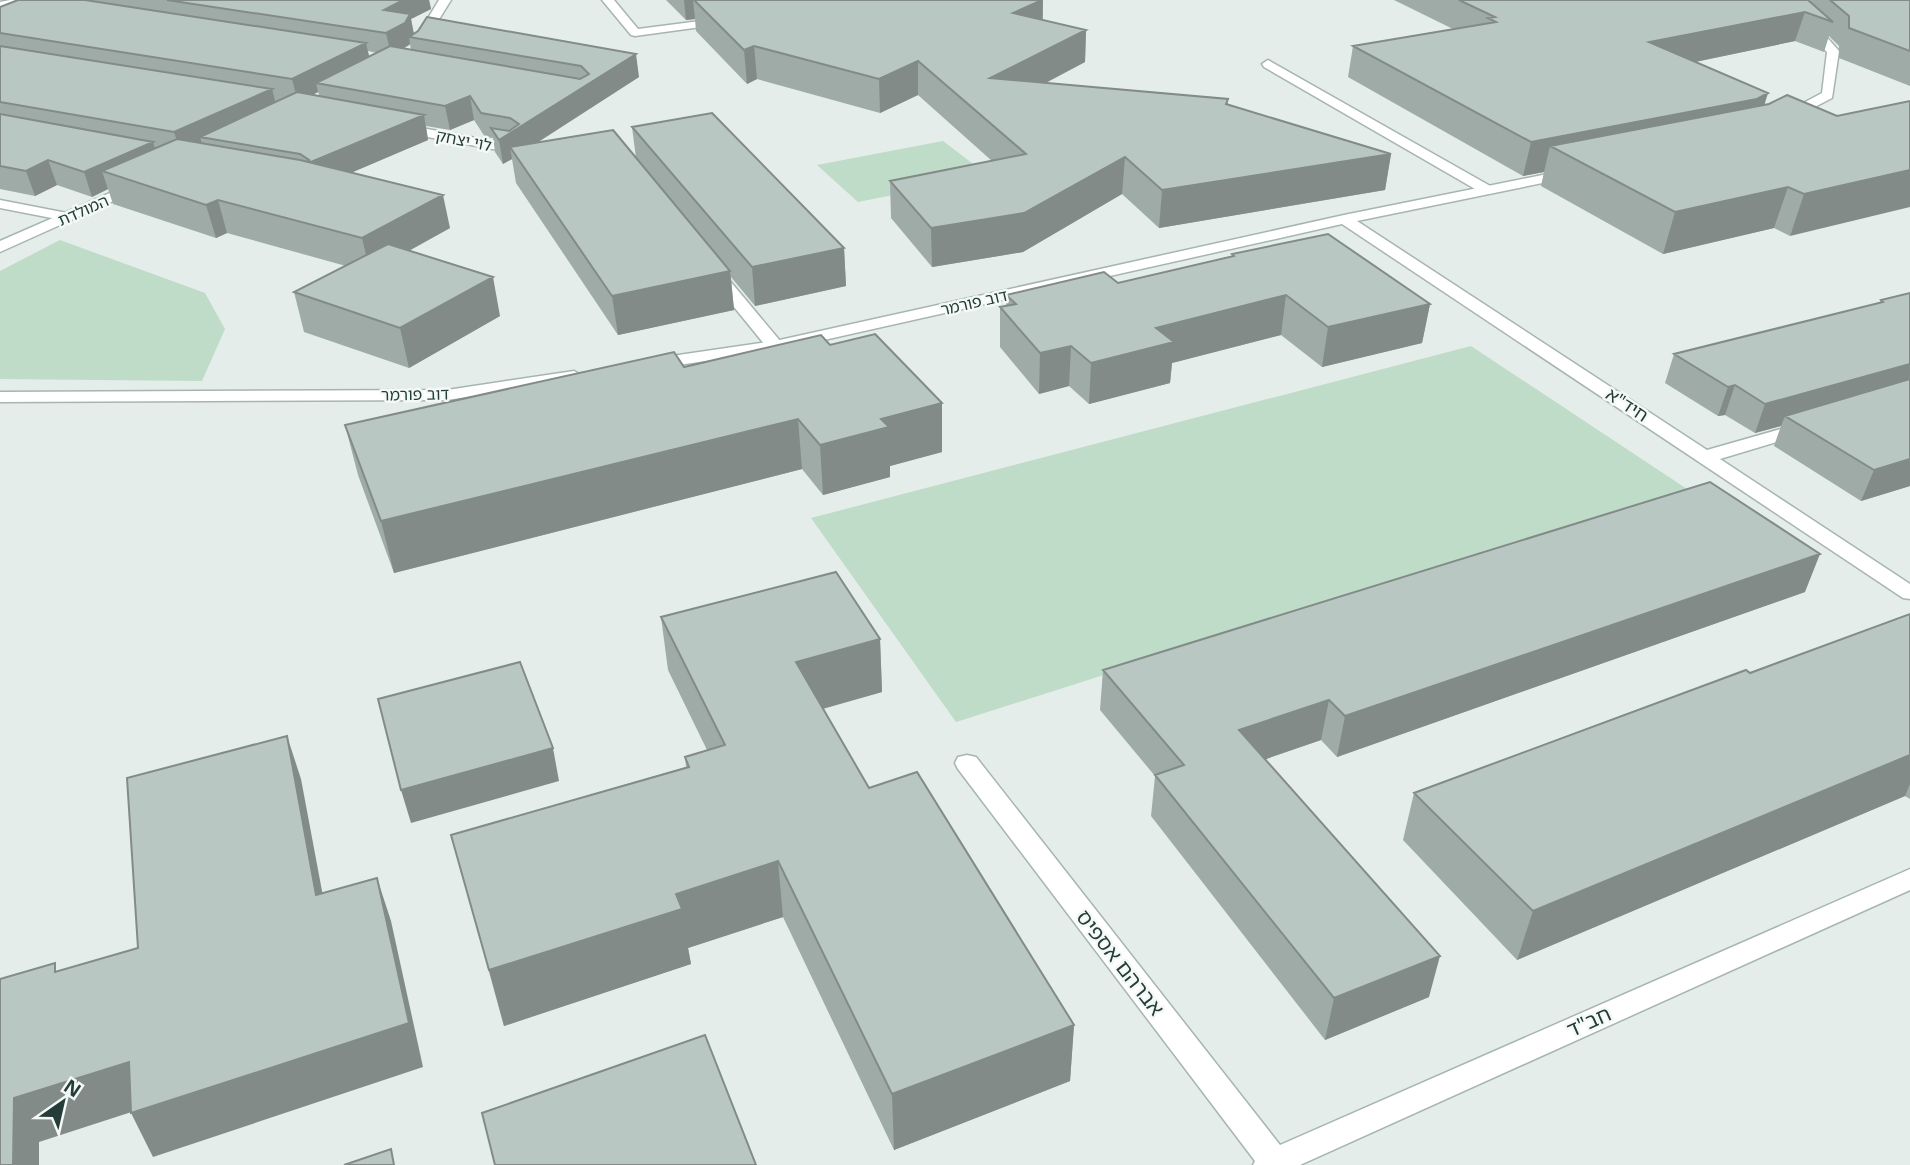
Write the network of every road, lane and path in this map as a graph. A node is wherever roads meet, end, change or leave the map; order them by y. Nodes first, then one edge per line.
1 (31, 0) edge
2 (445, 0) edge
3 (608, 0) edge
4 (1768, 0) edge
5 (15, 3) junction
6 (0, 5) edge
7 (22, 16) edge
8 (732, 20) edge
9 (405, 55) edge
10 (1268, 64) dead end
11 (381, 124) edge
12 (1774, 125) edge
13 (514, 149) edge
14 (1593, 169) edge
15 (149, 180) edge
16 (1487, 190) junction
17 (0, 204) edge
18 (67, 217) junction
19 (1344, 219) junction
20 (0, 247) edge
21 (706, 261) edge
22 (775, 346) junction
23 (638, 366) edge
24 (584, 374) edge
25 (0, 397) edge
26 (1820, 423) edge
27 (1705, 457) junction
28 (1910, 593) edge
29 (967, 763) dead end
30 (1910, 879) edge
31 (1271, 1164) edge

1 - 5 street
2 - 9 street
3 - 8 street
4 - 12 street
5 - 6 street
5 - 7 street
10 - 16 street
11 - 13 street, לוי יצחק
14 - 16 street, דוב פורמר
15 - 18 street, המולדת
16 - 19 street, דוב פורמר
17 - 18 street
18 - 20 street, המולדת
19 - 22 street, דוב פורמר
19 - 27 street, חיד"א
21 - 22 street
22 - 23 street, דוב פורמר
24 - 25 street, דוב פורמר
26 - 27 street
27 - 28 street, חיד"א
29 - 31 street, אברהם אספיס
30 - 31 street, חב"ד

